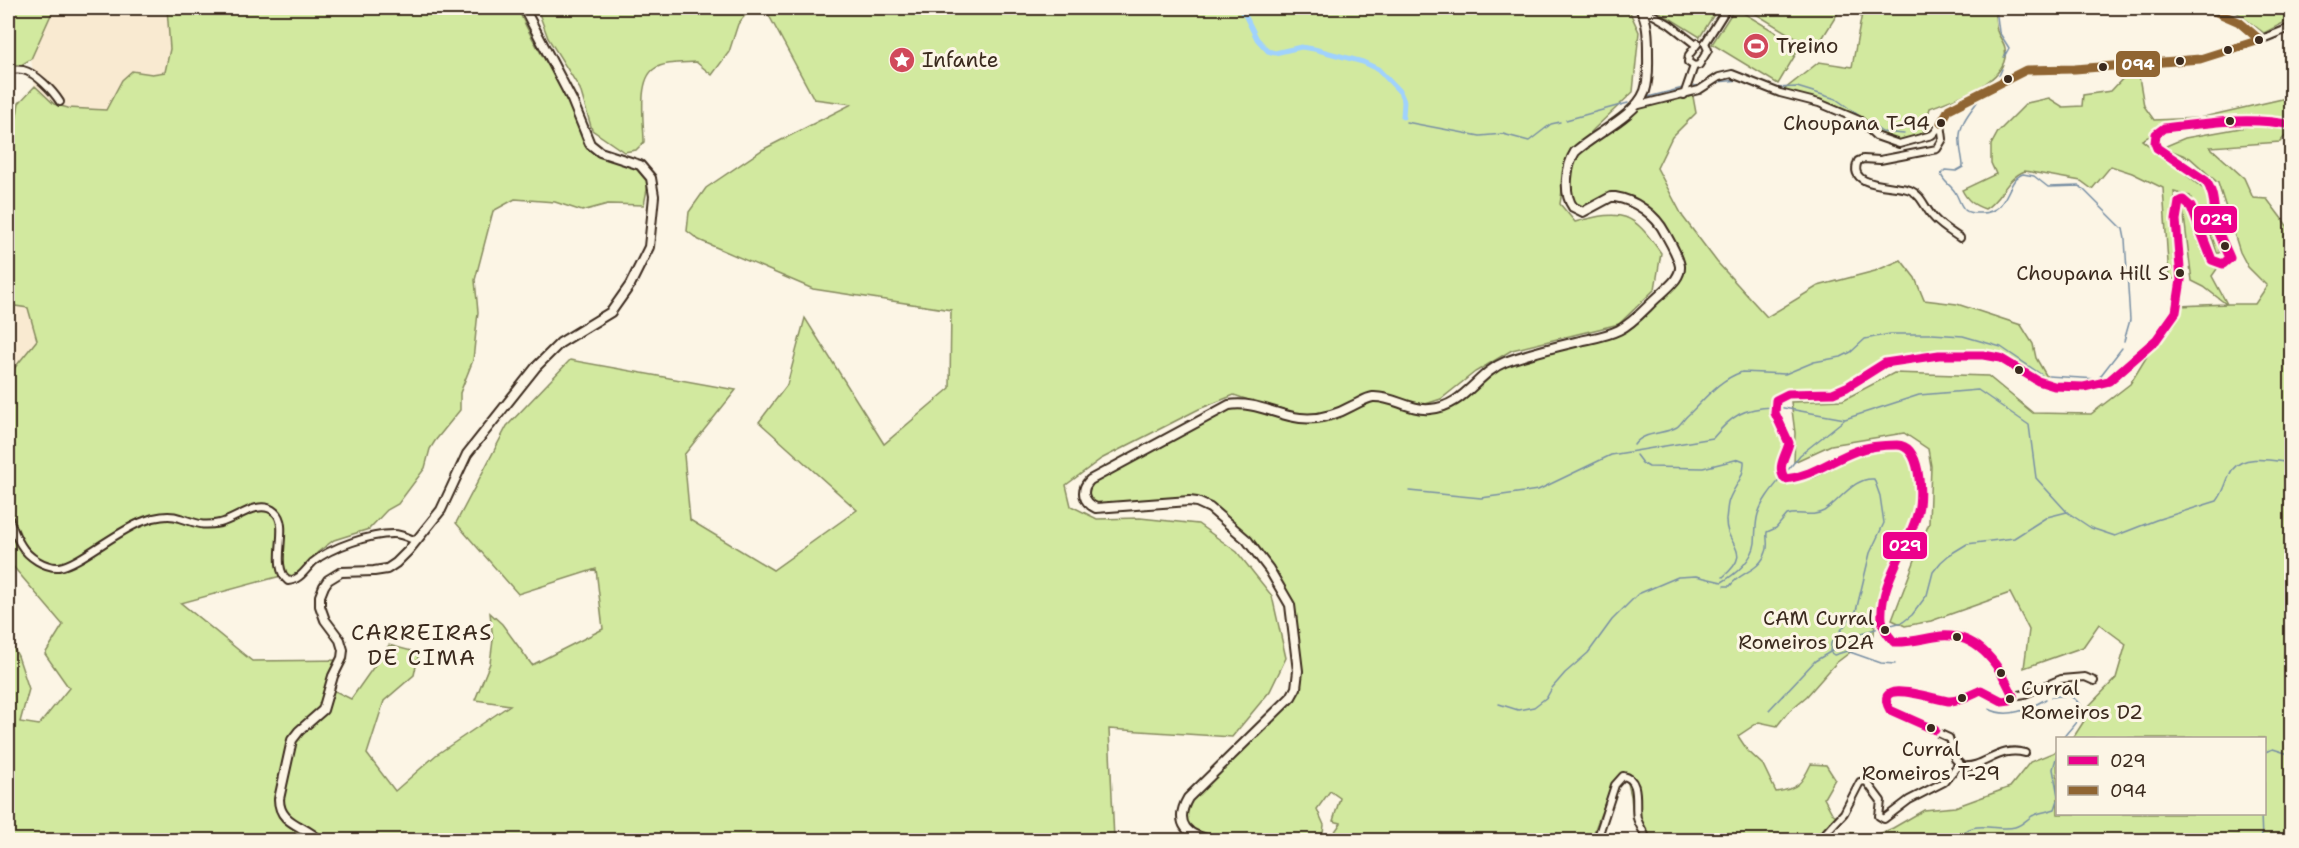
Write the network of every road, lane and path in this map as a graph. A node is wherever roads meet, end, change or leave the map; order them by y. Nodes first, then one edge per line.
1 (524, 8) edge
2 (1640, 8) edge
3 (1727, 8) edge
4 (2207, 8) edge
5 (2290, 29) edge
6 (2260, 40) junction
7 (1705, 43) junction
8 (1696, 45) junction
9 (1694, 66) junction
10 (8, 70) edge
11 (1684, 95) junction
12 (60, 102) dead end
13 (1635, 106) junction
14 (1941, 123) junction
15 (2292, 126) edge
16 (1960, 238) dead end
17 (8, 516) edge
18 (416, 541) junction
19 (2094, 681) dead end
20 (2013, 696) junction
21 (2025, 753) dead end
22 (1959, 764) junction
23 (319, 840) edge
24 (1214, 840) edge
25 (1597, 840) edge
26 (1647, 840) edge
27 (1819, 840) edge

1 - 18 main road
2 - 8 street
2 - 13 main road
3 - 7 street
4 - 6 street
5 - 6 street
6 - 14 street
7 - 8 street
7 - 9 street
8 - 9 street
9 - 11 street
10 - 12 street
11 - 13 street
11 - 14 street
13 - 24 main road
14 - 16 street
15 - 20 street
17 - 18 street
18 - 23 main road
19 - 20 street
20 - 22 street
21 - 22 street
22 - 27 street
25 - 26 street

